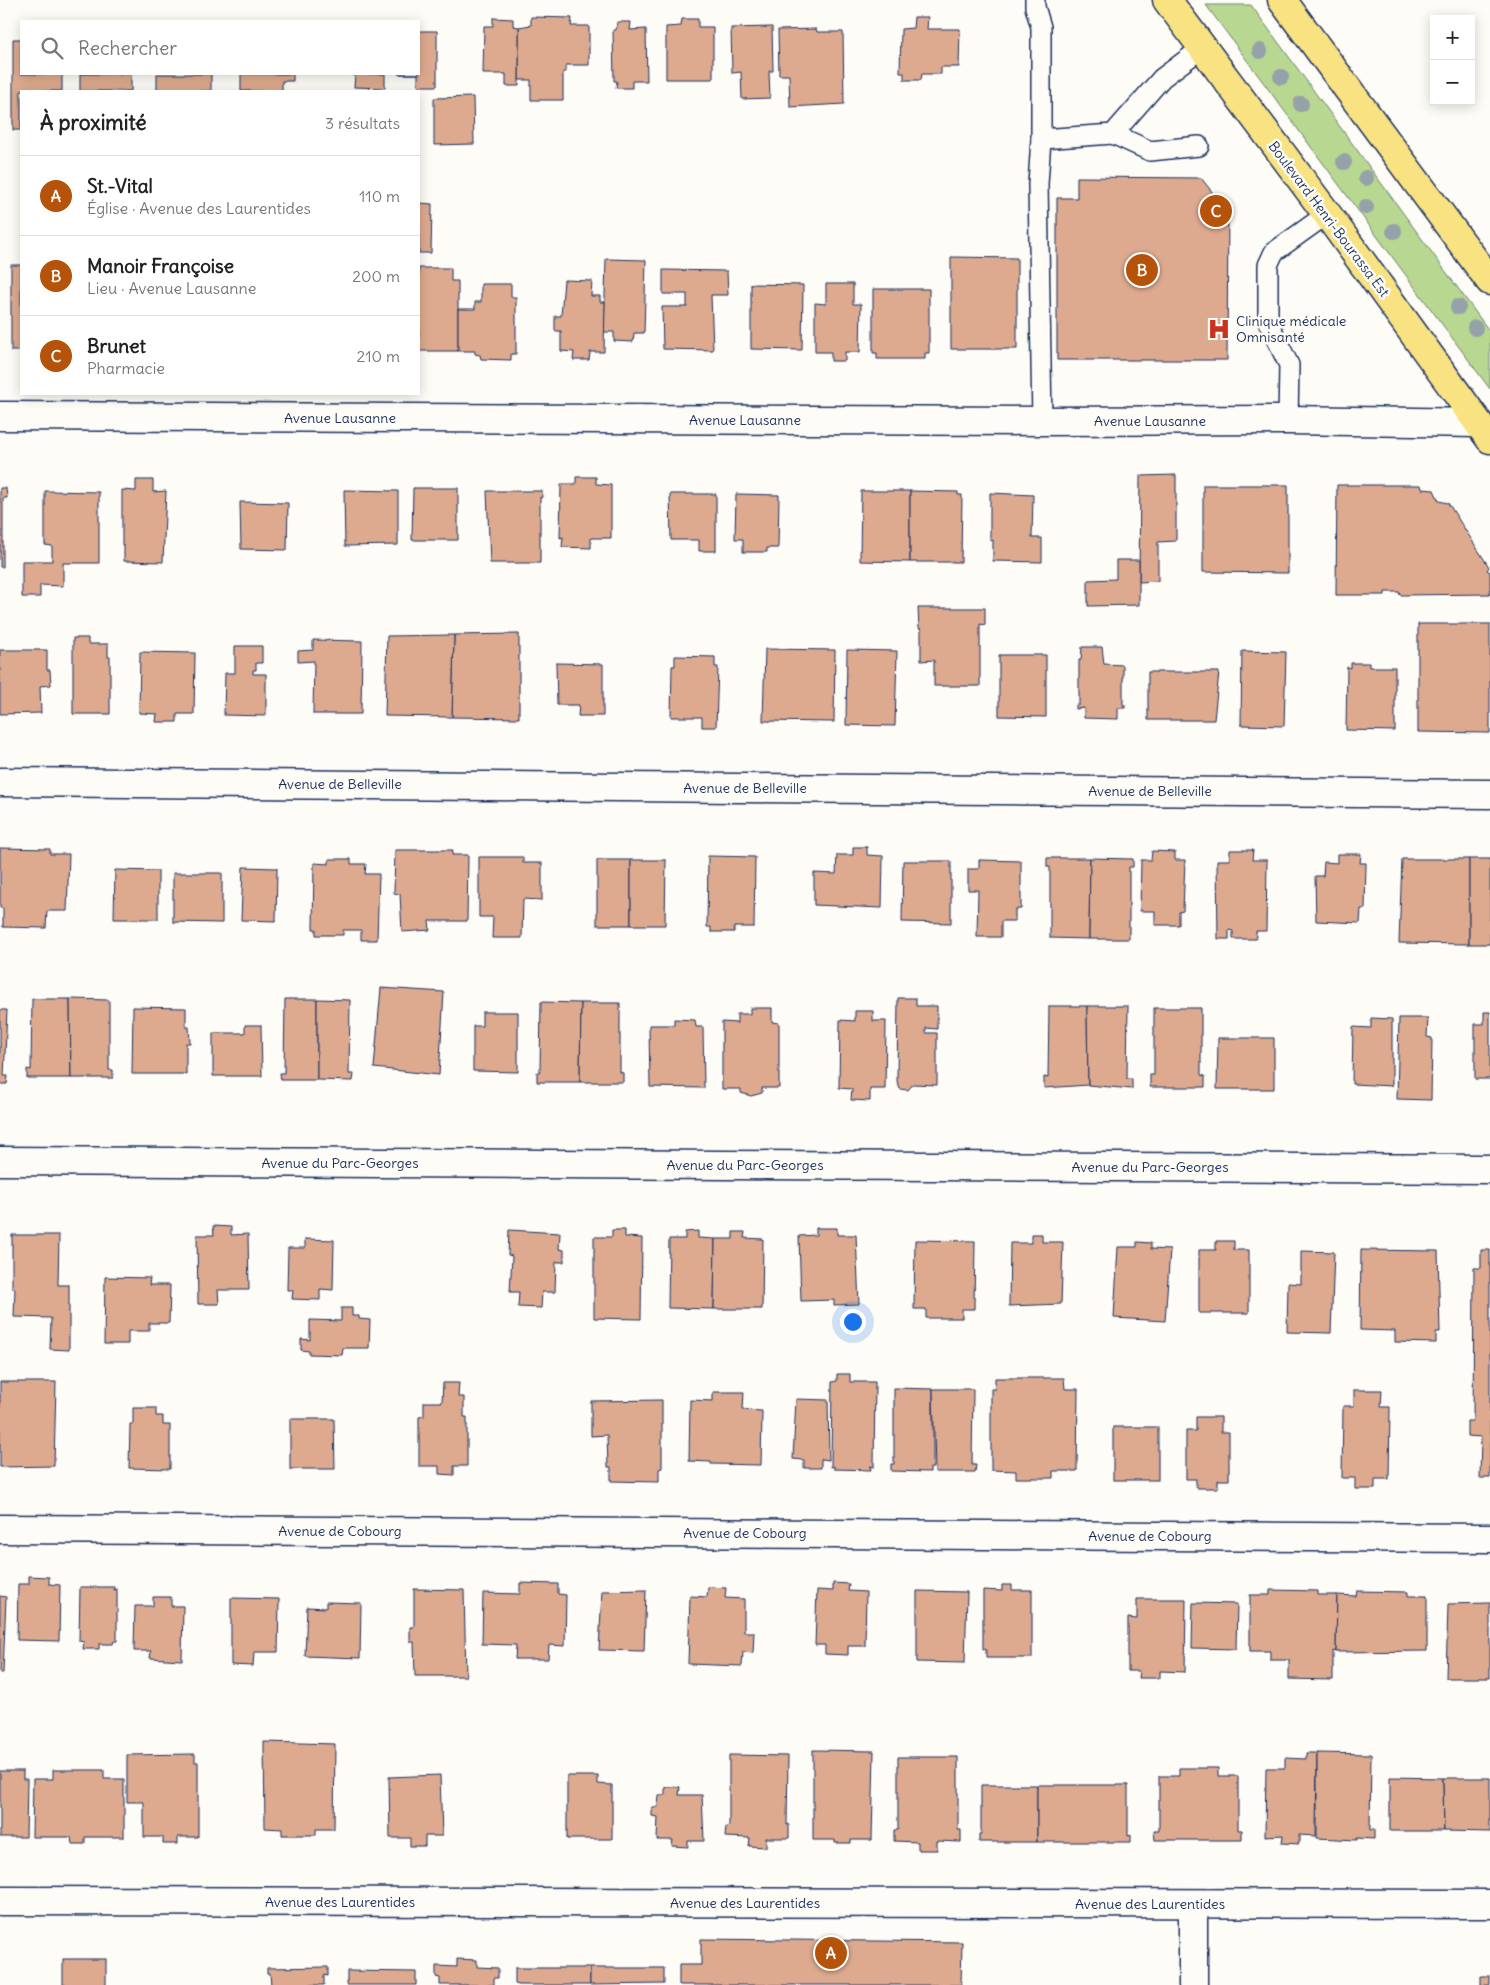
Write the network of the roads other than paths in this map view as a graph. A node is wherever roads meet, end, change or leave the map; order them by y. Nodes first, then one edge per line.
1 (1035, 0) edge
2 (1167, 0) edge
3 (1282, 0) edge
4 (1202, 48) junction
5 (1113, 134) junction
6 (1041, 139) junction
7 (1198, 146) dead end
8 (1326, 214) junction
9 (1490, 281) edge
10 (0, 416) edge
11 (1288, 420) junction
12 (1042, 421) junction
13 (1486, 429) edge
14 (0, 782) edge
15 (1490, 794) edge
16 (0, 1161) edge
17 (1490, 1168) edge
18 (0, 1528) edge
19 (1490, 1538) edge
20 (0, 1901) edge
21 (1193, 1904) junction
22 (1490, 1904) edge
23 (1192, 1985) edge

1 - 6 lane
2 - 4 main road, Boulevard Henri-Bourassa Est
3 - 9 main road
4 - 5 lane
4 - 8 main road, Boulevard Henri-Bourassa Est
5 - 6 lane
5 - 7 lane
6 - 12 lane
8 - 11 lane
8 - 13 main road, Boulevard Henri-Bourassa Est
10 - 12 street, Avenue Lausanne
11 - 12 street, Avenue Lausanne
11 - 13 street, Avenue Lausanne
14 - 15 street, Avenue de Belleville
16 - 17 street, Avenue du Parc-Georges
18 - 19 street, Avenue de Cobourg
20 - 21 street, Avenue des Laurentides
21 - 22 street, Avenue des Laurentides
21 - 23 street

